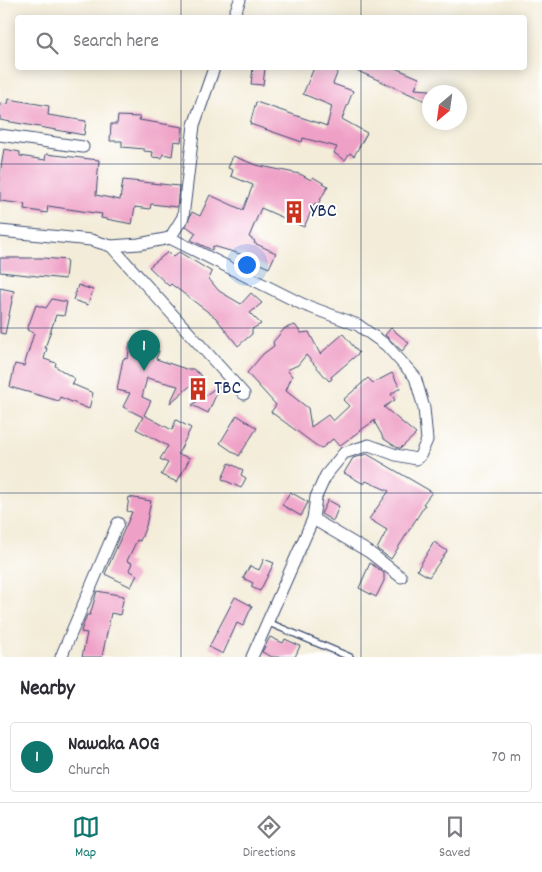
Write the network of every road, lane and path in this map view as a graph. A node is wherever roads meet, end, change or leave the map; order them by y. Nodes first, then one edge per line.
1 (240, 0) edge
2 (234, 15) edge
3 (213, 70) edge
4 (0, 135) edge
5 (83, 147) dead end
6 (0, 231) edge
7 (170, 238) junction
8 (112, 246) junction
9 (244, 394) dead end
10 (312, 519) junction
11 (118, 524) dead end
12 (401, 577) dead end
13 (267, 622) junction
14 (61, 657) edge
15 (252, 657) edge
16 (350, 657) edge

1 - 2 street
3 - 7 street
4 - 5 street
6 - 8 street
7 - 8 street
7 - 10 street
8 - 9 street
10 - 12 street
10 - 13 street
11 - 14 street
13 - 15 street
13 - 16 lane

